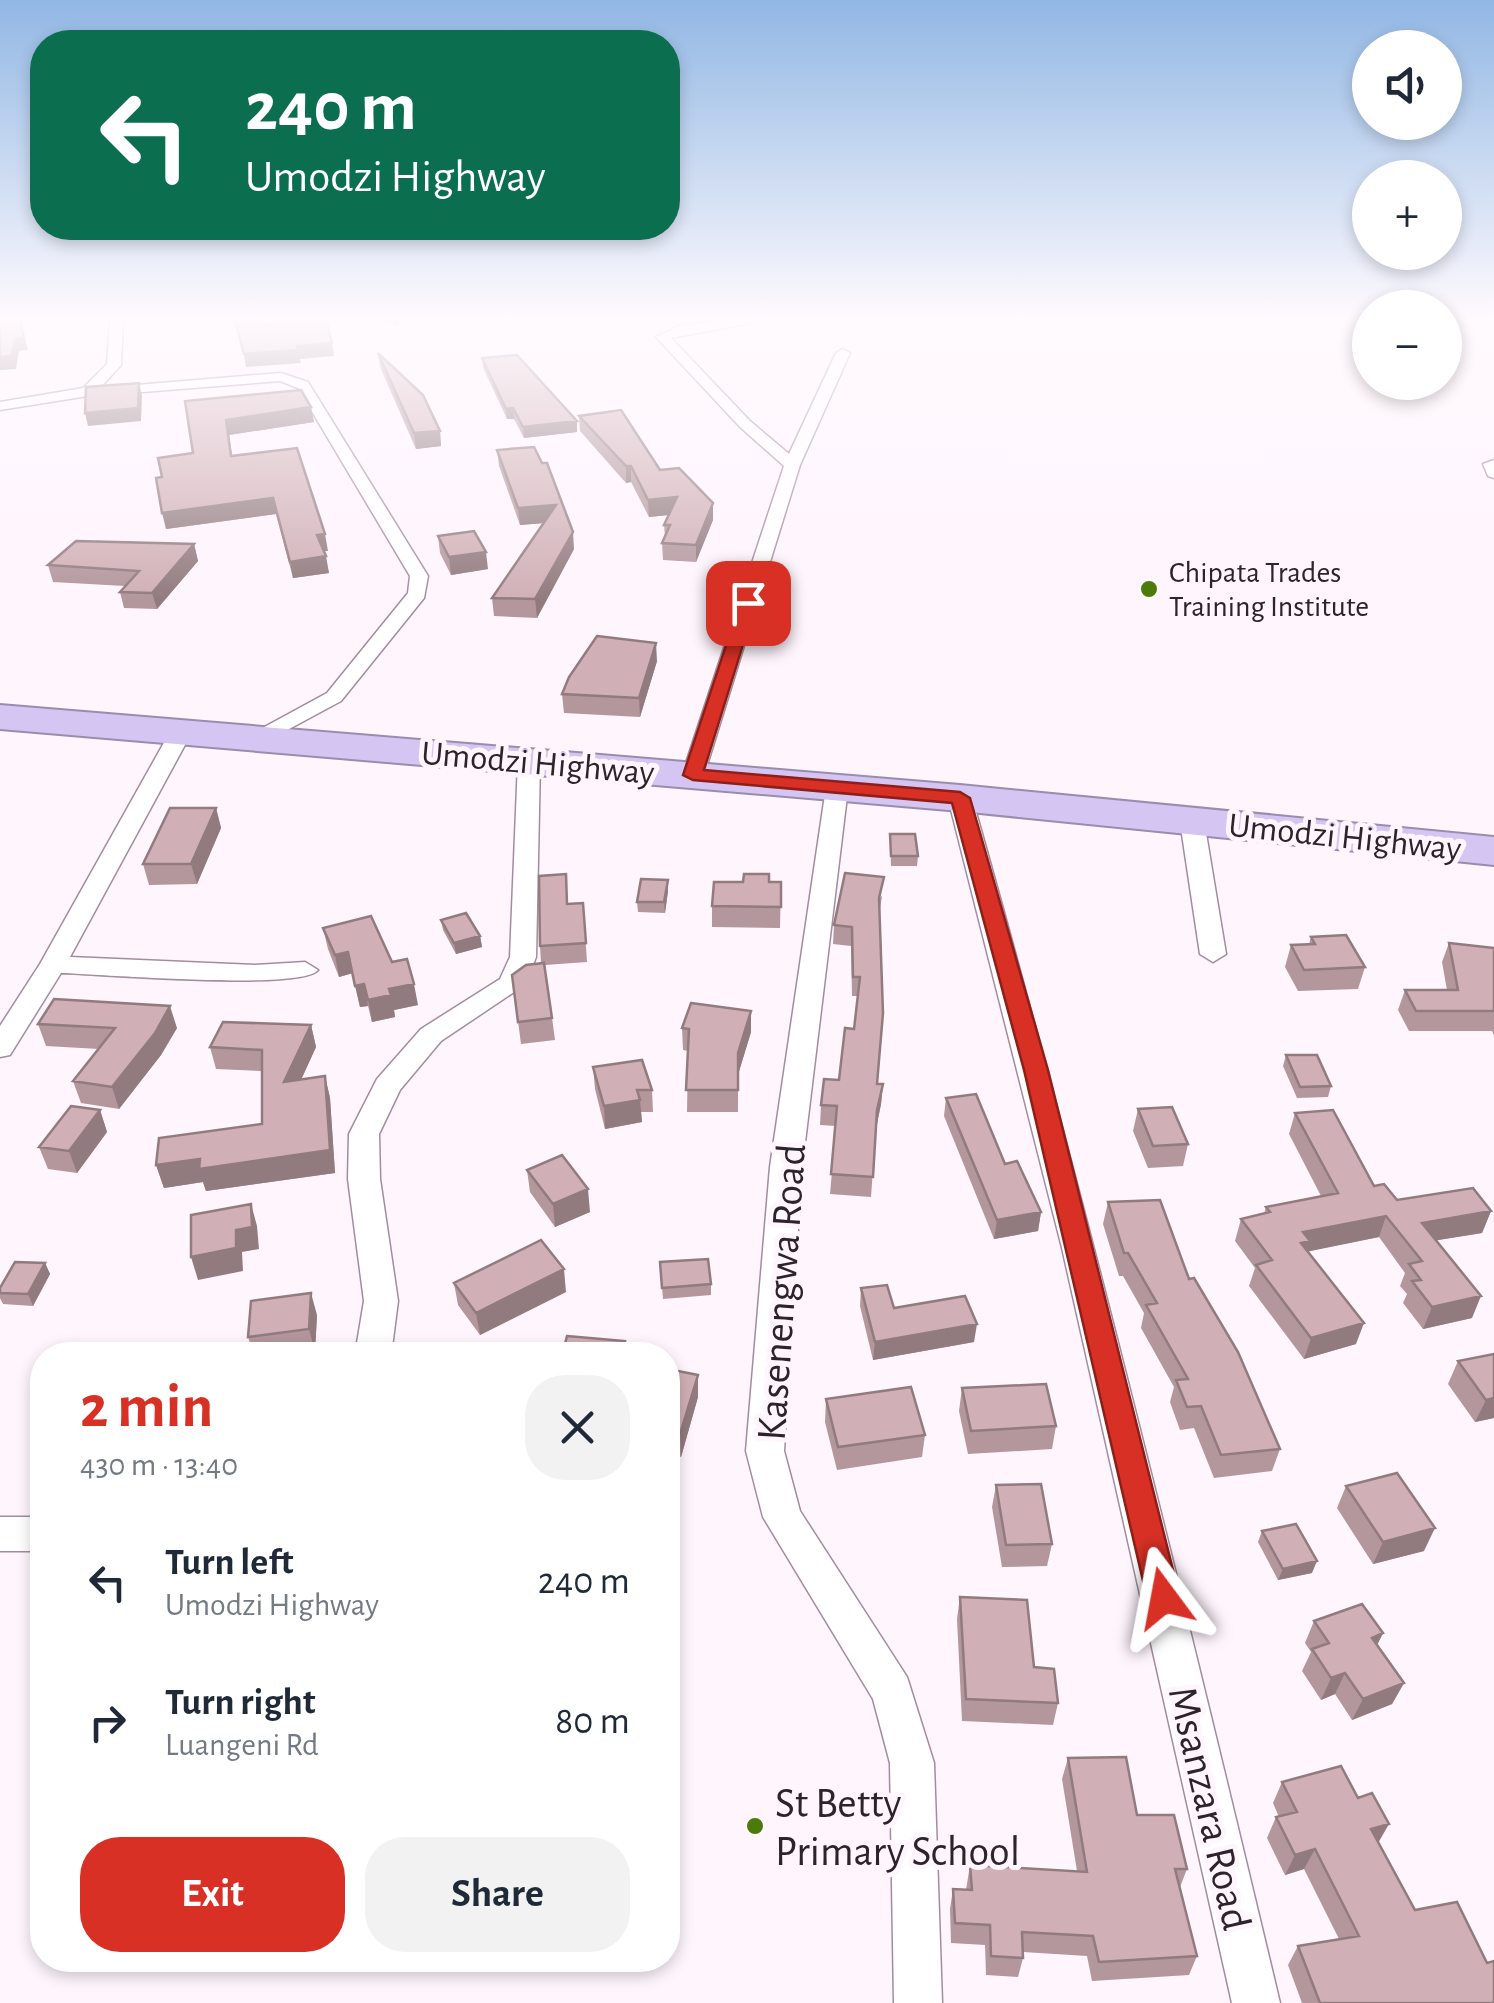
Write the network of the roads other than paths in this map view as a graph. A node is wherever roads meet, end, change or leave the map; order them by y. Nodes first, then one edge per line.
1 (321, 413) edge
2 (735, 413) edge
3 (816, 413) edge
4 (792, 465) junction
5 (0, 717) edge
6 (181, 732) junction
7 (258, 737) junction
8 (529, 762) junction
9 (693, 775) junction
10 (837, 788) junction
11 (960, 798) junction
12 (1192, 820) junction
13 (1490, 857) edge
14 (1213, 954) dead end
15 (53, 964) junction
16 (305, 970) dead end
17 (0, 1048) edge
18 (374, 1342) edge
19 (0, 1534) edge
20 (30, 1534) edge
21 (918, 2003) edge
22 (1256, 2003) edge

1 - 7 street
2 - 4 street
3 - 4 street
4 - 9 street
5 - 6 highway, Umodzi Highway
6 - 7 highway, Umodzi Highway
6 - 15 street
7 - 8 highway, Umodzi Highway
8 - 9 highway, Umodzi Highway
8 - 18 street
9 - 10 highway, Umodzi Highway
10 - 11 highway, Umodzi Highway
10 - 21 street, Kasenengwa Road
11 - 12 highway, Umodzi Highway
11 - 22 street, Msanzara Road
12 - 13 highway, Umodzi Highway
12 - 14 street
15 - 16 street
15 - 17 street
19 - 20 street

